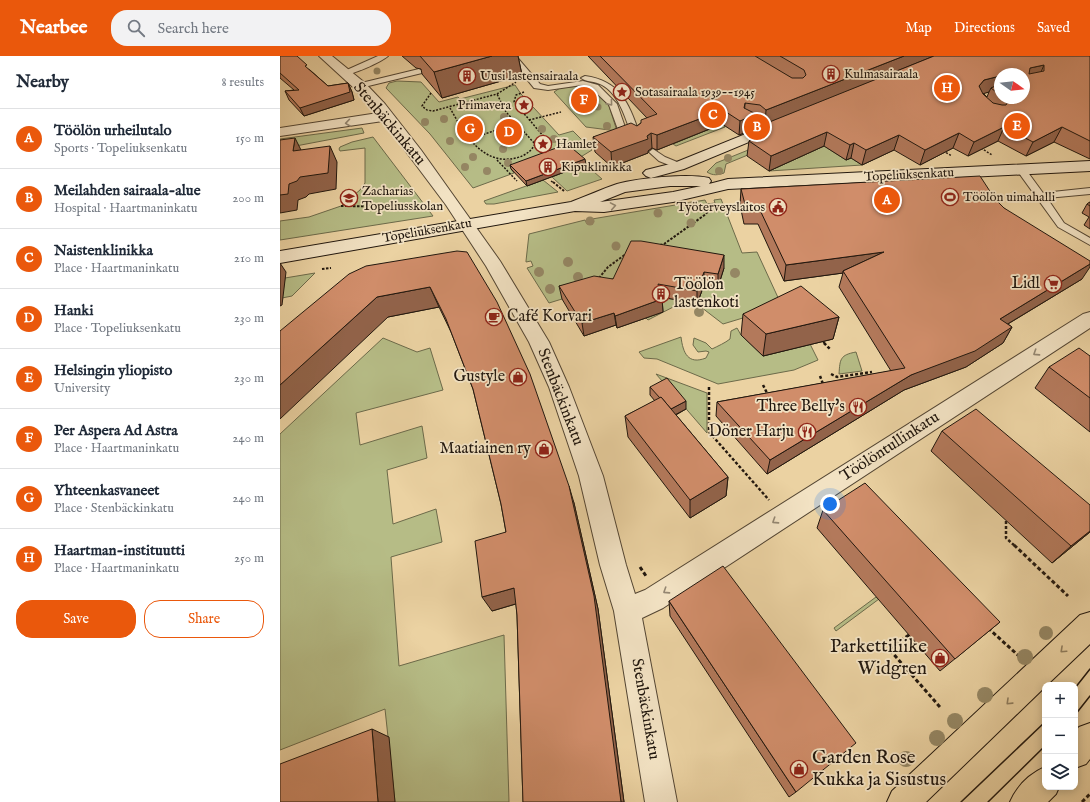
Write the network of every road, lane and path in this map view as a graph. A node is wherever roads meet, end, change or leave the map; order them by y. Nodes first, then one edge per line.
1 (325, 56) edge
2 (384, 56) edge
3 (512, 56) edge
4 (419, 71) edge
5 (344, 73) junction
6 (407, 75) junction
7 (425, 77) edge
8 (516, 82) dead end
9 (360, 86) junction
10 (537, 86) junction
11 (548, 88) dead end
12 (431, 93) edge
13 (497, 94) junction
14 (450, 108) junction
15 (561, 112) dead end
16 (387, 116) junction
17 (793, 119) edge
18 (529, 120) junction
19 (748, 121) edge
20 (517, 123) junction
21 (765, 130) junction
22 (280, 132) edge
23 (623, 133) joint
24 (470, 139) junction
25 (535, 144) junction
26 (977, 146) edge
27 (653, 152) edge
28 (994, 156) dead end
29 (497, 160) junction
30 (679, 166) junction
31 (1090, 166) edge
32 (1021, 169) junction
33 (517, 181) dead end
34 (551, 181) dead end
35 (670, 181) junction
36 (728, 184) junction
37 (622, 188) junction
38 (1090, 191) edge
39 (1040, 196) junction
40 (570, 199) junction
41 (650, 200) junction
42 (341, 206) dead end
43 (435, 207) dead end
44 (706, 214) dead end
45 (467, 225) junction
46 (1090, 242) edge
47 (653, 246) edge
48 (627, 254) edge
49 (280, 256) edge
50 (597, 280) edge
51 (1090, 319) edge
52 (823, 341) edge
53 (830, 349) dead end
54 (872, 372) edge
55 (831, 374) dead end
56 (820, 376) dead end
57 (763, 385) dead end
58 (710, 387) dead end
59 (825, 389) edge
60 (770, 399) edge
61 (772, 504) dead end
62 (1006, 520) dead end
63 (1068, 596) dead end
64 (627, 611) junction
65 (983, 623) edge
66 (1090, 625) edge
67 (909, 635) edge
68 (1037, 675) junction
69 (940, 707) dead end
70 (1090, 738) edge
71 (1078, 750) edge
72 (1042, 786) edge
73 (1090, 794) edge
74 (661, 802) edge
75 (903, 802) edge
76 (1026, 802) edge
77 (1082, 802) edge

1 - 5 street, Stenbäckinkatu
2 - 5 lane
3 - 10 lane
4 - 6 lane
5 - 9 street, Stenbäckinkatu
6 - 7 lane
6 - 9 lane
8 - 13 path
9 - 16 street, Stenbäckinkatu
10 - 11 lane
10 - 18 path
12 - 14 path
13 - 14 path
13 - 20 path
14 - 24 path
15 - 18 path
16 -> 22 street
16 - 45 street, Stenbäckinkatu
17 - 21 street
18 - 25 path
19 - 21 lane
20 - 24 path
20 - 25 path
21 - 30 street
23 -> 23 lane
24 - 29 path
25 - 29 path
26 - 28 path
27 - 30 lane
29 - 33 path
30 - 35 street
30 - 37 street
31 - 32 street, Topeliuksenkatu
32 - 36 street, Topeliuksenkatu
32 - 39 lane
34 - 40 path
35 - 36 street, Topeliuksenkatu
35 - 37 street, Topeliuksenkatu
35 - 41 street
36 - 41 street, Topeliuksenkatu
37 - 40 street, Topeliuksenkatu
38 - 39 lane
39 - 46 lane
40 -> 41 street, Topeliuksenkatu
40 - 45 street, Topeliuksenkatu
42 - 43 path
44 - 47 path
45 - 49 street, Topeliuksenkatu
45 - 64 street, Stenbäckinkatu
48 - 50 path
51 -> 64 street, Töölöntullinkatu
52 - 53 path
54 - 55 path
56 - 59 path
57 - 60 path
58 - 61 path
62 - 63 path
64 - 74 street, Stenbäckinkatu
65 - 68 path
66 -> 68 main road
67 - 69 path
68 -> 75 main road
70 - 71 main road
72 - 76 main road
73 - 77 path

